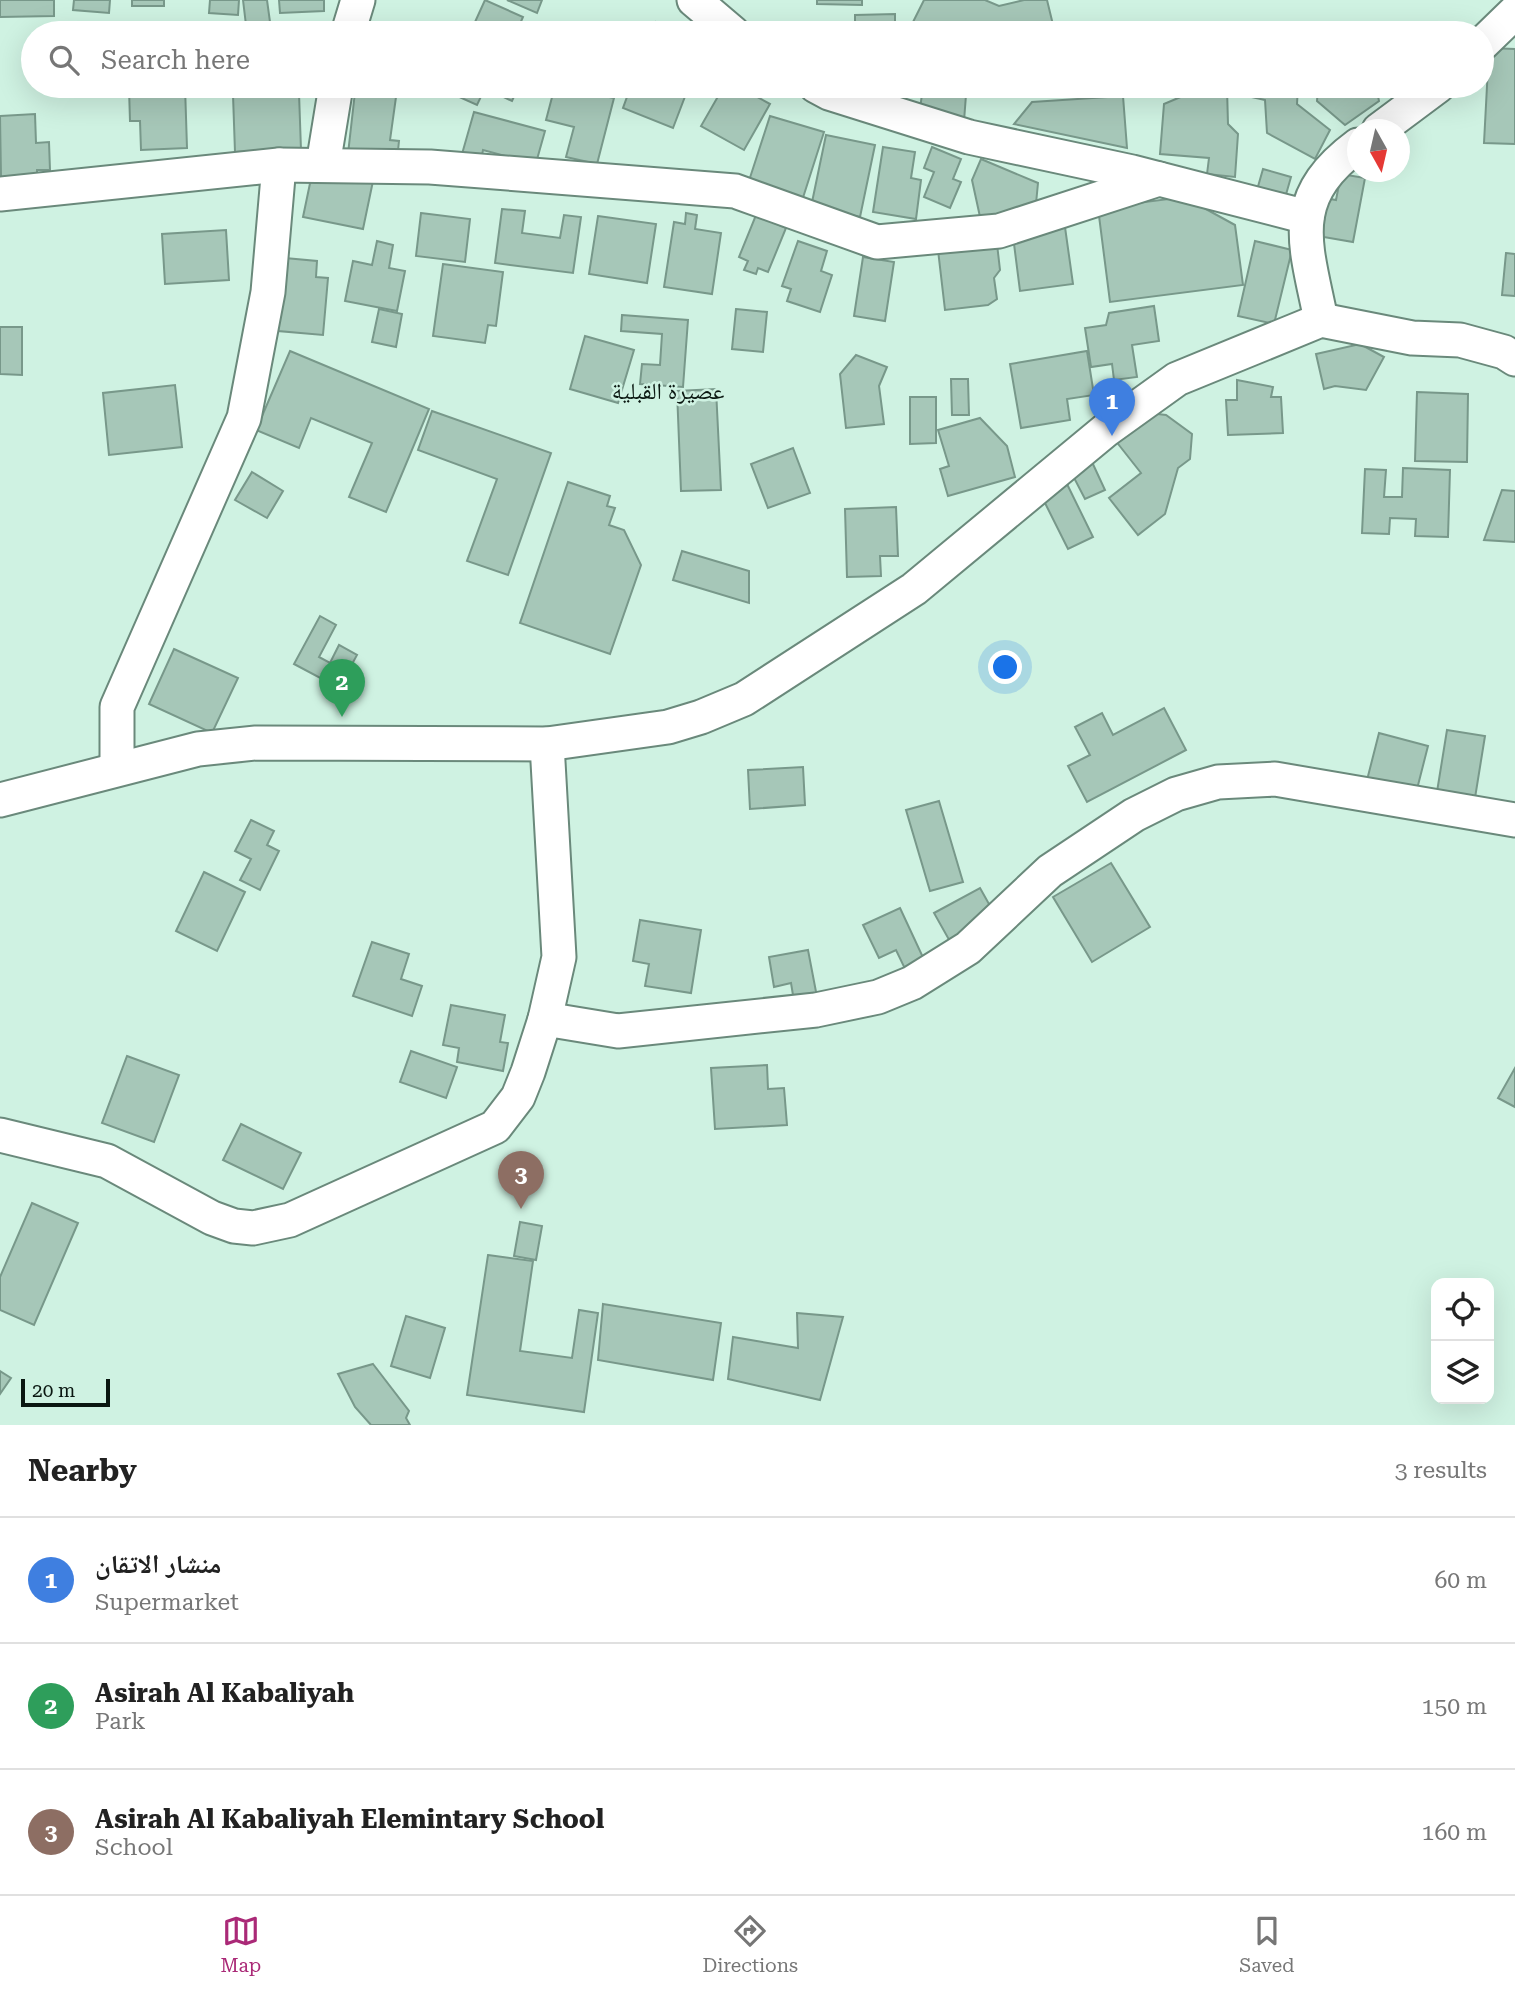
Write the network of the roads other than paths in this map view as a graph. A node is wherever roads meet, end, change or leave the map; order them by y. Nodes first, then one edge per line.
1 (358, 0) edge
2 (694, 0) edge
3 (1503, 0) edge
4 (1515, 10) edge
5 (352, 21) edge
6 (719, 21) edge
7 (1494, 32) edge
8 (334, 98) edge
9 (845, 98) edge
10 (1422, 98) edge
11 (1394, 119) edge
12 (1347, 153) edge
13 (279, 165) junction
14 (323, 165) junction
15 (1159, 179) junction
16 (0, 194) edge
17 (1307, 217) junction
18 (1321, 320) junction
19 (1515, 359) edge
20 (547, 744) junction
21 (117, 768) junction
22 (0, 800) edge
23 (1515, 820) edge
24 (545, 1019) junction
25 (0, 1135) edge

1 - 5 street
2 - 6 street
3 - 4 street
4 - 7 street
8 - 14 street
9 - 15 street
10 - 11 street
12 - 17 street
13 - 14 street
13 - 16 street
13 - 21 street
14 - 15 street
15 - 17 street
17 - 18 street
18 - 19 street
18 - 20 street
20 - 21 street
20 - 24 street
21 - 22 street
23 - 24 street
24 - 25 street

